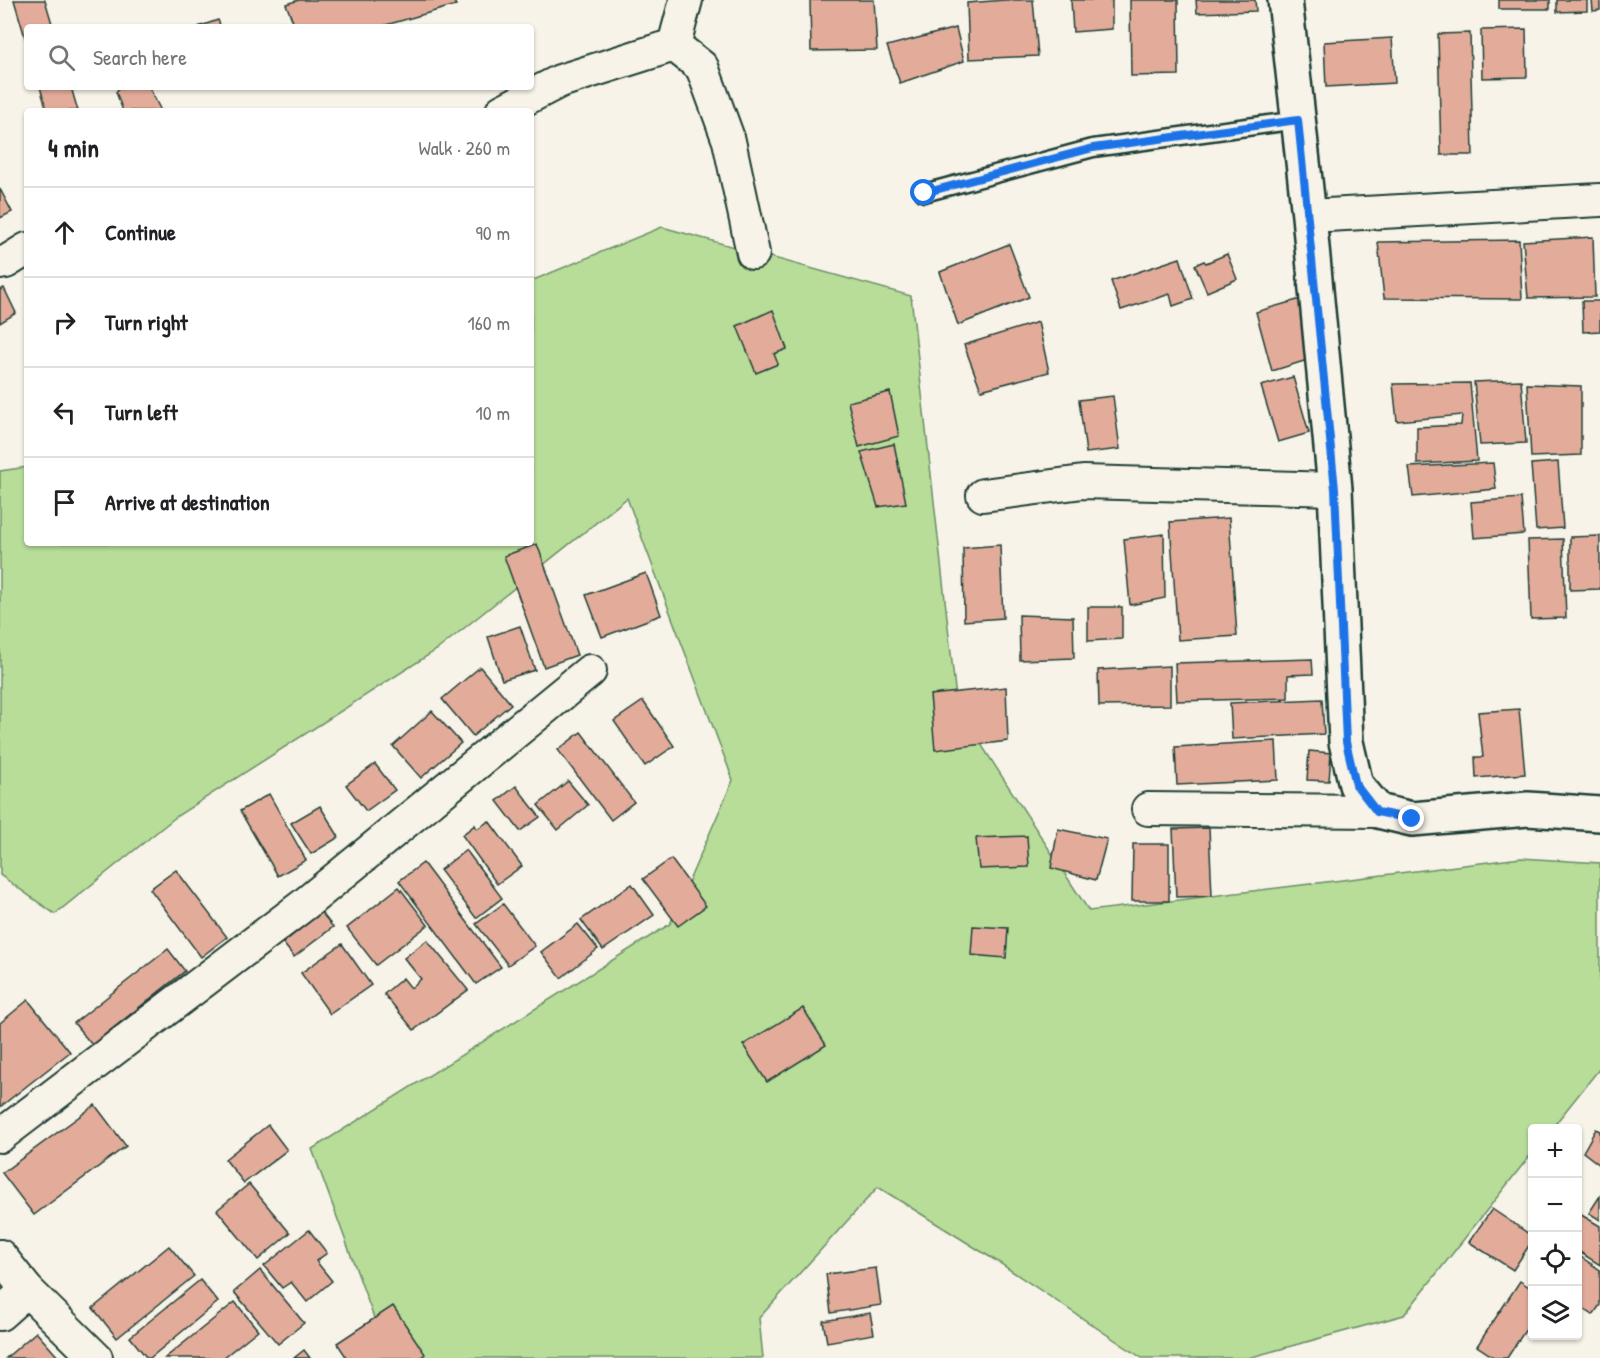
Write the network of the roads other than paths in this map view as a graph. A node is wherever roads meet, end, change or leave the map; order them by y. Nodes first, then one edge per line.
1 (686, 0) edge
2 (1285, 0) edge
3 (674, 45) junction
4 (508, 108) edge
5 (1298, 120) junction
6 (924, 193) dead end
7 (1600, 200) edge
8 (1309, 216) junction
9 (24, 251) edge
10 (753, 253) dead end
11 (0, 263) edge
12 (1335, 489) junction
13 (983, 495) dead end
14 (590, 671) dead end
15 (1148, 809) dead end
16 (1377, 812) junction
17 (1600, 814) edge
18 (0, 1136) edge
19 (0, 1256) edge
20 (27, 1290) junction
21 (0, 1314) edge
22 (96, 1358) edge

1 - 3 street
2 - 5 street
3 - 4 street
3 - 10 street
5 - 6 lane
5 - 8 street
7 - 8 street
8 - 12 street
9 - 11 street
12 - 13 street
12 - 16 street
14 - 18 street
15 - 16 street
16 - 17 street
19 - 20 street
20 - 21 street
20 - 22 street

